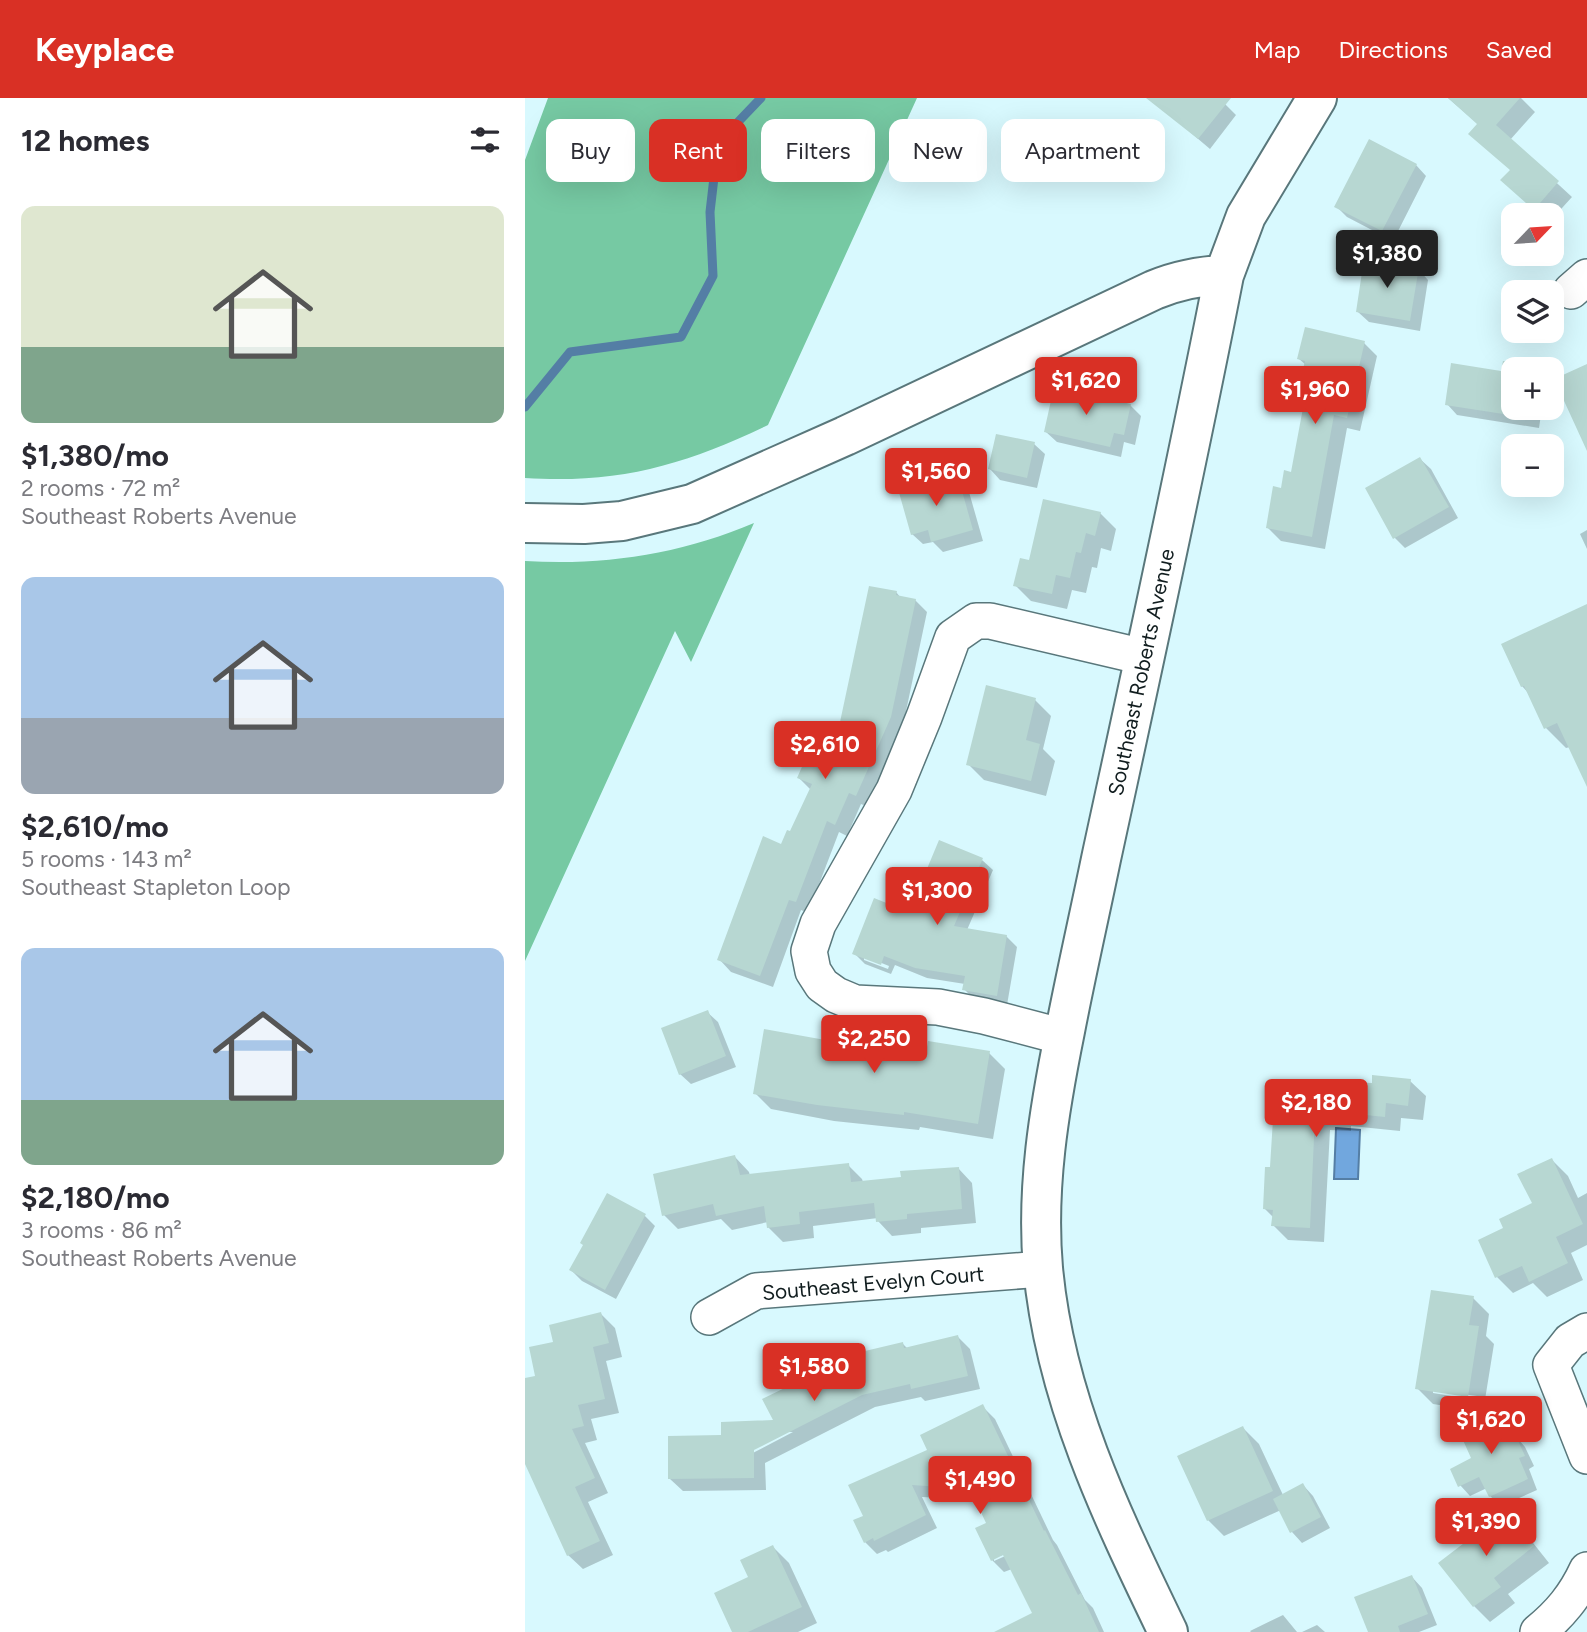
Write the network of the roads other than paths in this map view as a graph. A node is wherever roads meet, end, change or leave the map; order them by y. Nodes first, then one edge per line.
1 (1317, 98) edge
2 (1224, 275) junction
3 (534, 523) edge
4 (1144, 657) junction
5 (1064, 1037) junction
6 (1043, 1269) junction
7 (709, 1317) dead end
8 (1587, 1331) edge
9 (1587, 1456) edge
10 (1587, 1570) edge
11 (1168, 1632) edge
12 (1538, 1632) edge

1 - 2 street, Southeast Roberts Avenue
2 - 3 street
2 - 4 street, Southeast Roberts Avenue
4 - 5 street, Southeast Roberts Avenue
4 - 5 street
5 - 6 street, Southeast Roberts Avenue
6 - 7 street, Southeast Evelyn Court
6 - 11 street, Southeast Roberts Avenue
8 - 9 street
10 - 12 street

